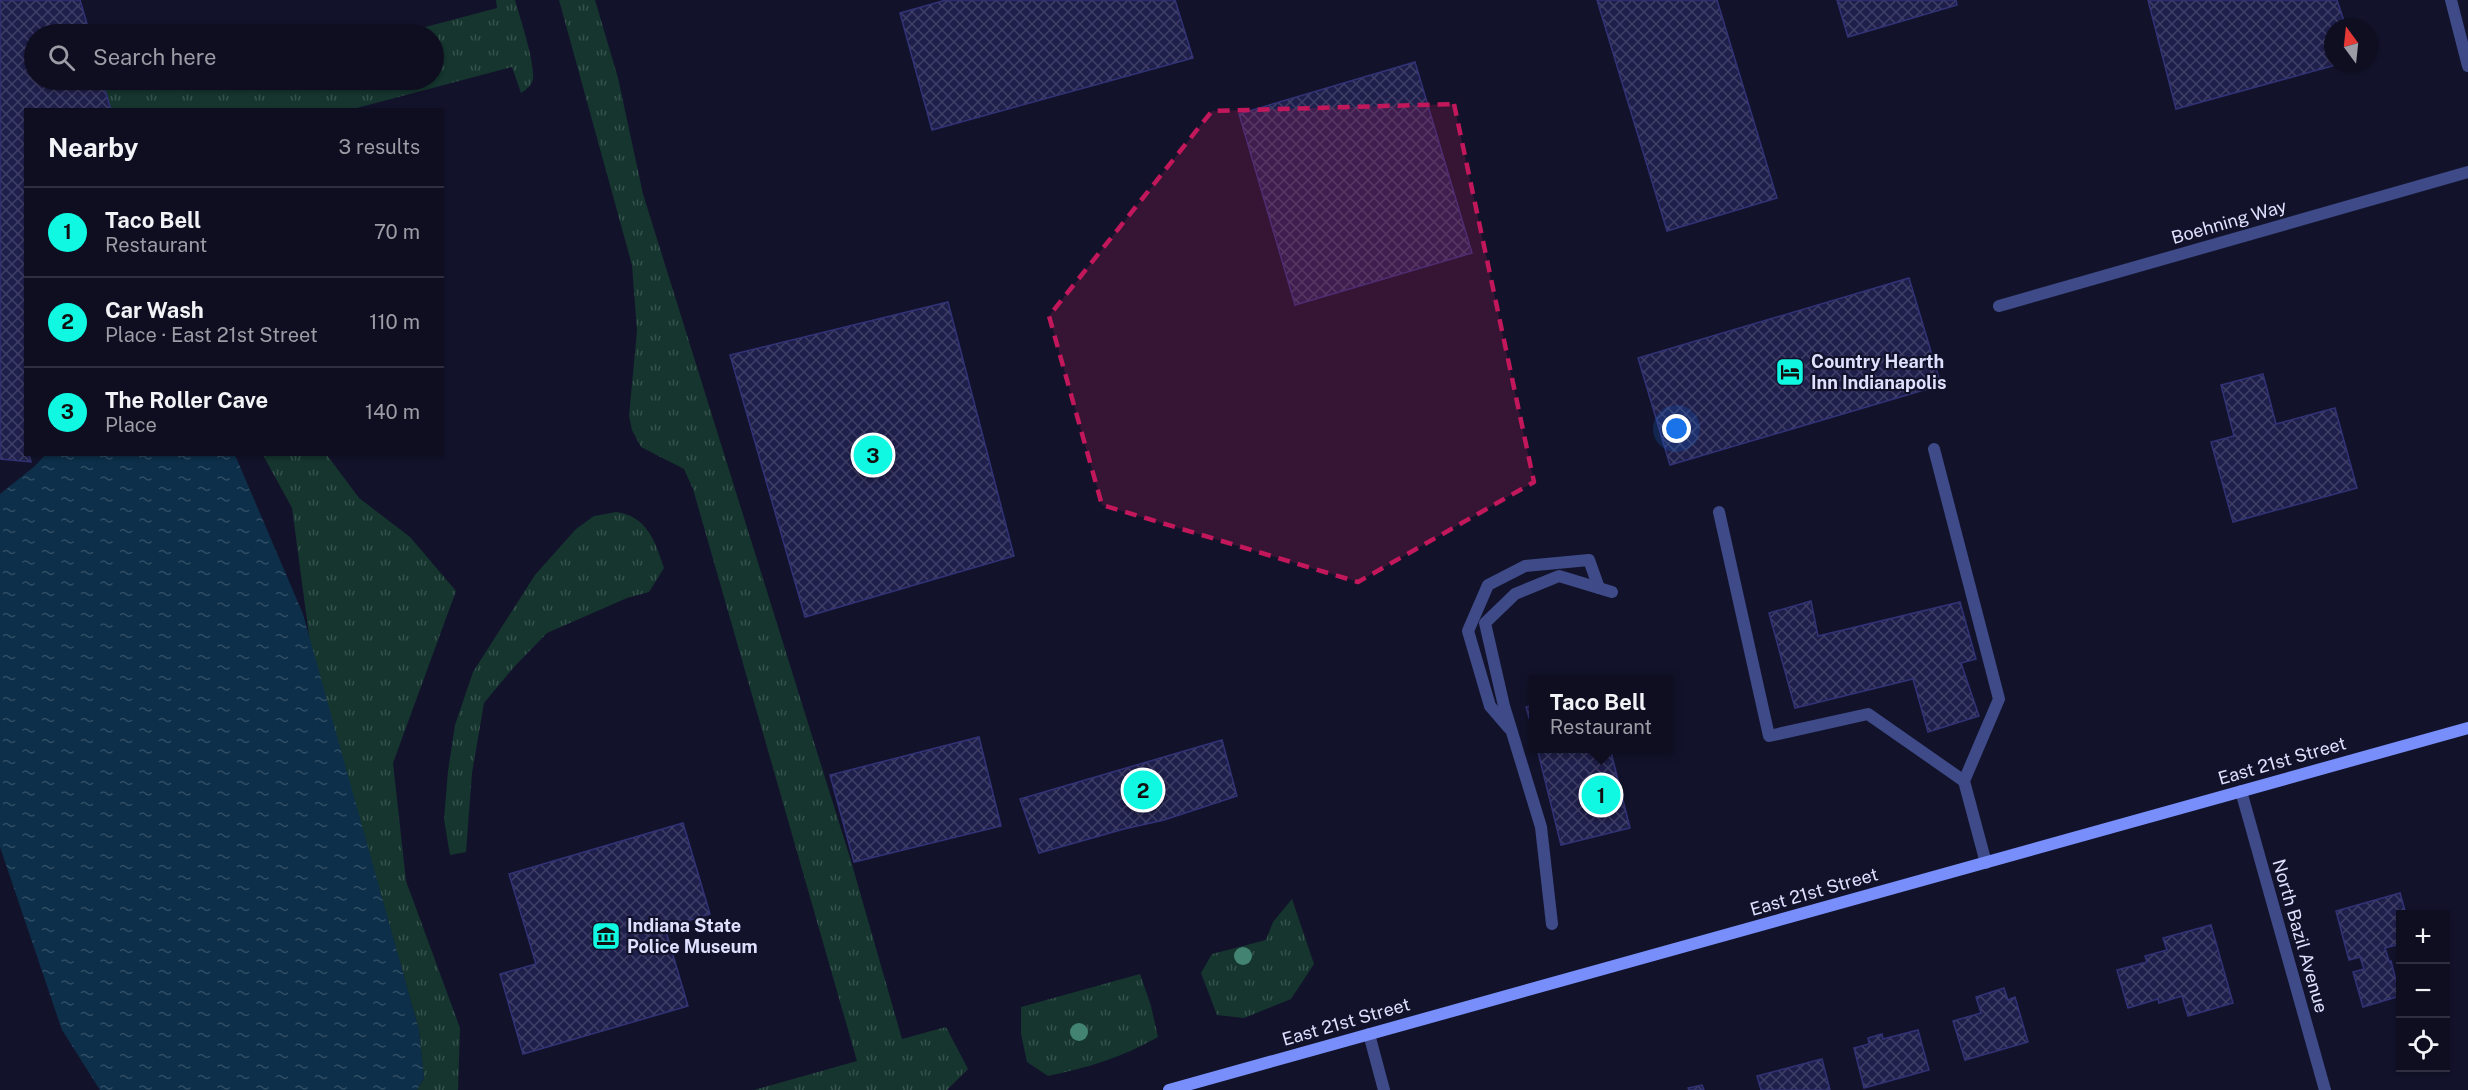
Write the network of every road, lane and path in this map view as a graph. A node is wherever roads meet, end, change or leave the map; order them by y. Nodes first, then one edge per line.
1 (2451, 0) edge
2 (2468, 66) edge
3 (2468, 172) edge
4 (1999, 306) dead end
5 (1934, 449) dead end
6 (1719, 512) dead end
7 (2468, 728) edge
8 (1512, 732) junction
9 (1964, 781) junction
10 (2241, 791) junction
11 (1986, 862) junction
12 (1552, 924) dead end
13 (1369, 1034) junction
14 (1169, 1090) edge
15 (1384, 1090) edge
16 (2325, 1090) edge

1 - 2 street
3 - 4 street, Boehning Way
5 - 9 street
6 - 9 street
7 - 10 main road, East 21st Street
8 - 8 street
8 - 12 street
9 - 11 street
10 - 11 main road, East 21st Street
10 - 16 street, North Bazil Avenue
11 - 13 main road, East 21st Street
13 - 14 main road, East 21st Street
13 - 15 street

